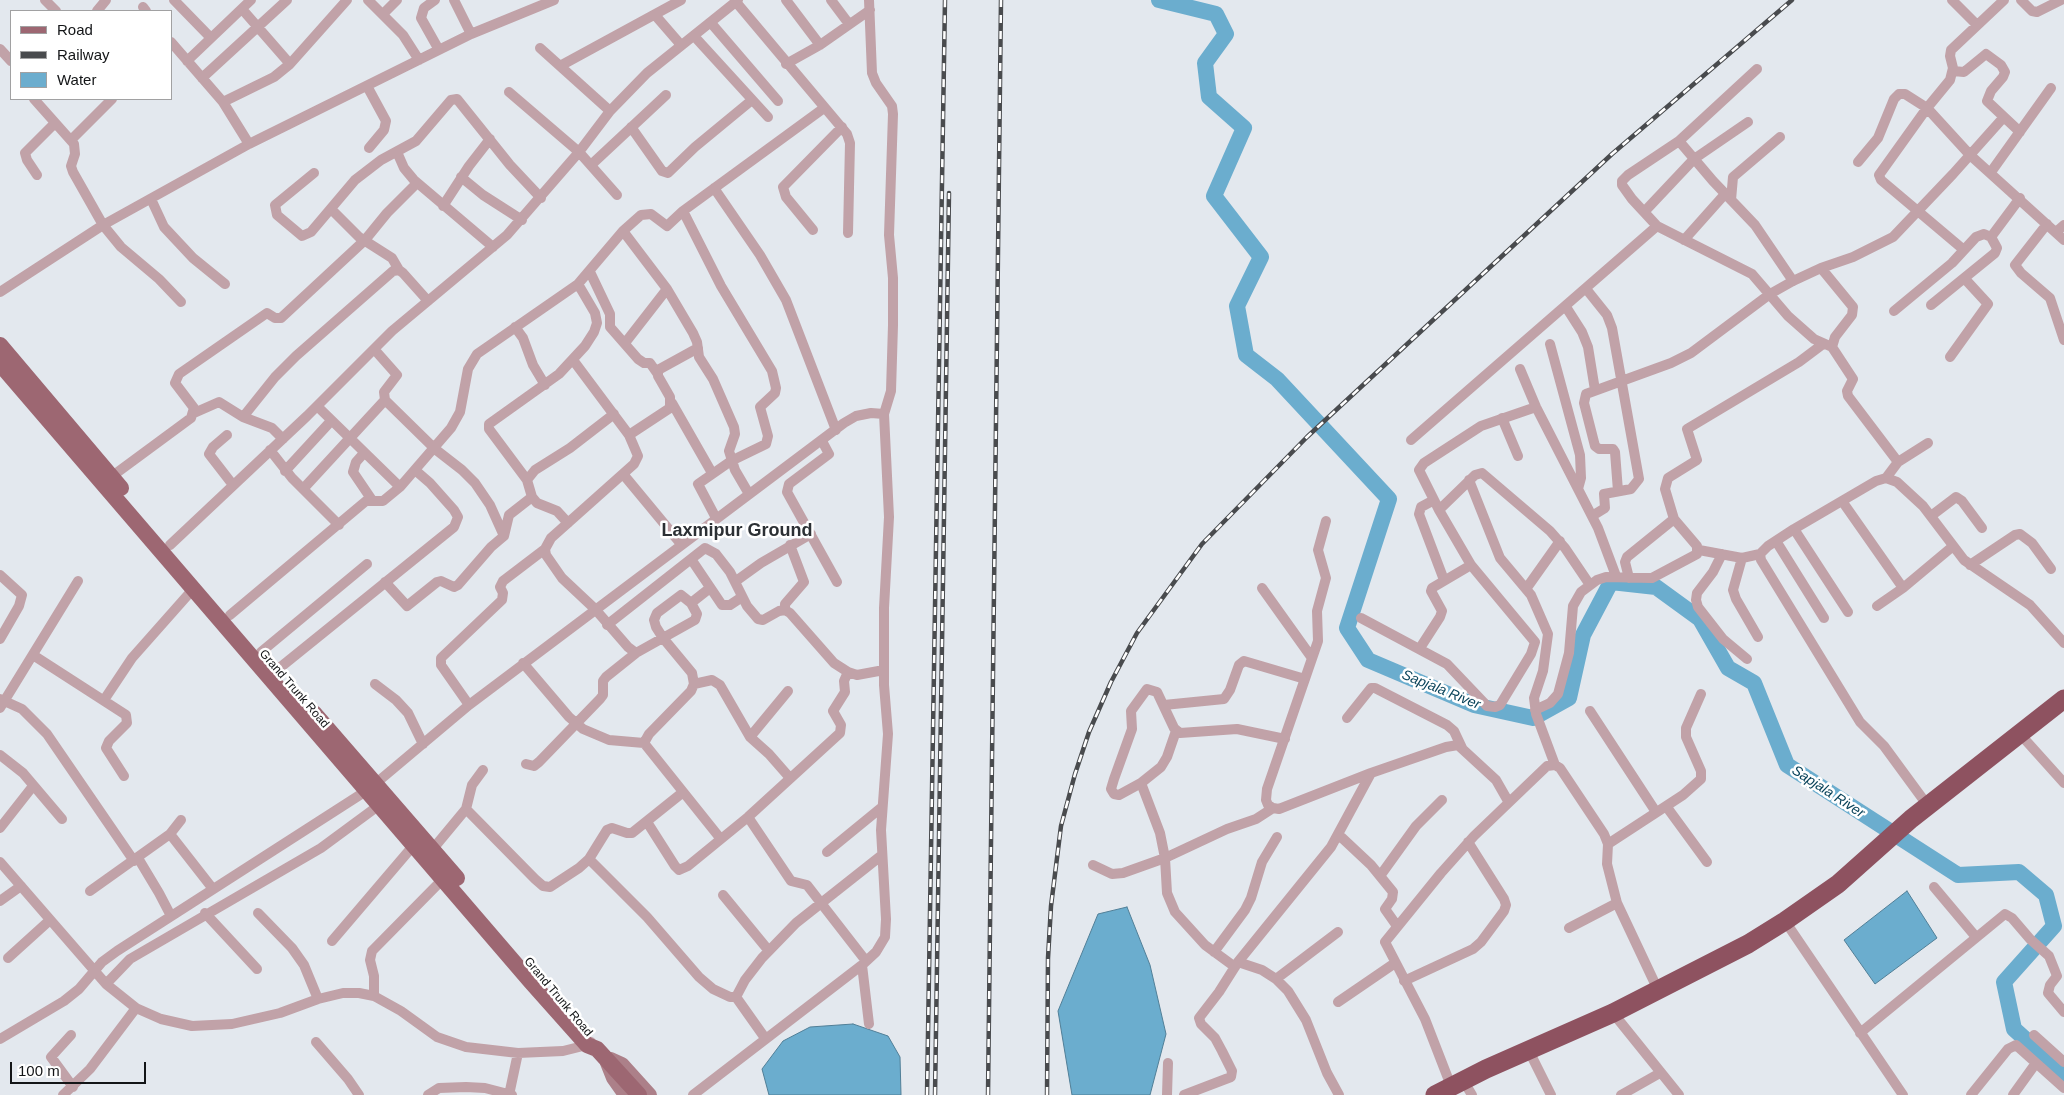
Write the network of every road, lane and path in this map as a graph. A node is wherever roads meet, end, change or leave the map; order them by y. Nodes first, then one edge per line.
1 (45, 0) edge
2 (106, 0) edge
3 (174, 0) edge
4 (251, 0) edge
5 (287, 0) edge
6 (348, 0) edge
7 (368, 0) edge
8 (397, 0) edge
9 (435, 0) edge
10 (454, 0) edge
11 (554, 0) edge
12 (681, 0) edge
13 (786, 0) edge
14 (831, 0) edge
15 (1952, 0) edge
16 (1968, 0) edge
17 (2004, 0) edge
18 (2021, 0) edge
19 (737, 1) edge
20 (2056, 1) edge
21 (869, 5) edge
22 (1960, 8) junction
23 (242, 9) junction
24 (55, 10) edge
25 (98, 10) edge
26 (383, 14) junction
27 (655, 14) junction
28 (712, 23) junction
29 (849, 24) junction
30 (1977, 25) junction
31 (258, 28) junction
32 (471, 34) junction
33 (694, 36) junction
34 (212, 38) junction
35 (172, 43) edge
36 (681, 45) junction
37 (820, 45) junction
38 (540, 48) dead end
39 (0, 49) edge
40 (439, 50) junction
41 (10, 60) edge
42 (419, 60) junction
43 (187, 61) junction
44 (290, 64) junction
45 (786, 64) junction
46 (560, 66) junction
47 (1757, 68) dead end
48 (1953, 71) junction
49 (202, 78) junction
50 (367, 86) junction
51 (2051, 88) dead end
52 (509, 92) dead end
53 (666, 95) dead end
54 (35, 100) edge
55 (111, 100) edge
56 (752, 100) junction
57 (778, 101) dead end
58 (223, 102) junction
59 (824, 108) junction
60 (1927, 108) junction
61 (610, 111) junction
62 (768, 117) dead end
63 (2003, 118) junction
64 (1748, 122) dead end
65 (56, 123) junction
66 (631, 127) junction
67 (842, 127) junction
68 (2020, 132) junction
69 (1780, 137) dead end
70 (490, 139) junction
71 (71, 140) junction
72 (1679, 141) junction
73 (249, 144) junction
74 (369, 148) dead end
75 (397, 152) junction
76 (579, 152) junction
77 (1970, 155) junction
78 (1694, 159) junction
79 (1858, 162) dead end
80 (591, 165) junction
81 (1991, 172) junction
82 (314, 173) dead end
83 (37, 176) dead end
84 (461, 177) junction
85 (417, 183) junction
86 (714, 188) junction
87 (617, 195) dead end
88 (1728, 197) junction
89 (541, 198) junction
90 (2020, 198) junction
91 (151, 199) junction
92 (443, 206) junction
93 (331, 209) junction
94 (683, 211) junction
95 (1645, 211) junction
96 (1918, 211) junction
97 (522, 220) junction
98 (2047, 224) junction
99 (104, 225) junction
100 (2064, 225) edge
101 (1657, 226) junction
102 (812, 230) dead end
103 (623, 231) junction
104 (2056, 232) junction
105 (848, 233) dead end
106 (1991, 237) junction
107 (366, 240) junction
108 (1684, 240) junction
109 (2064, 240) edge
110 (493, 247) junction
111 (1964, 250) junction
112 (1821, 268) junction
113 (399, 270) junction
114 (590, 272) junction
115 (1965, 279) junction
116 (1793, 281) junction
117 (225, 284) dead end
118 (578, 284) junction
119 (667, 289) junction
120 (1587, 290) junction
121 (0, 292) edge
122 (1770, 294) junction
123 (428, 301) junction
124 (181, 302) dead end
125 (1931, 306) dead end
126 (1566, 307) junction
127 (1894, 311) dead end
128 (515, 327) junction
129 (2064, 340) edge
130 (625, 343) junction
131 (1550, 344) dead end
132 (0, 345) edge
133 (1827, 346) junction
134 (698, 348) junction
135 (374, 349) junction
136 (1950, 357) dead end
137 (573, 360) junction
138 (0, 364) edge
139 (1520, 369) dead end
140 (657, 373) junction
141 (1623, 379) junction
142 (545, 385) junction
143 (1595, 390) junction
144 (385, 400) junction
145 (672, 403) junction
146 (317, 406) junction
147 (1536, 407) junction
148 (194, 413) junction
149 (614, 414) junction
150 (884, 414) junction
151 (243, 417) junction
152 (1502, 418) junction
153 (331, 421) junction
154 (836, 430) junction
155 (226, 435) dead end
156 (629, 435) junction
157 (349, 438) junction
158 (283, 439) junction
159 (1411, 440) dead end
160 (822, 441) junction
161 (1928, 443) dead end
162 (434, 448) junction
163 (270, 450) junction
164 (364, 453) junction
165 (1518, 456) dead end
166 (731, 461) junction
167 (1898, 462) junction
168 (415, 470) junction
169 (285, 471) junction
170 (712, 473) junction
171 (624, 474) junction
172 (111, 477) junction
173 (1886, 478) junction
174 (527, 480) junction
175 (1469, 480) junction
176 (233, 485) junction
177 (400, 487) junction
178 (303, 489) junction
179 (1578, 489) junction
180 (1618, 491) junction
181 (749, 494) junction
182 (532, 497) junction
183 (372, 500) junction
184 (1434, 500) junction
185 (1842, 501) junction
186 (1439, 510) junction
187 (1592, 516) junction
188 (1931, 516) junction
189 (716, 518) junction
190 (1674, 519) junction
191 (1326, 521) dead end
192 (568, 523) junction
193 (339, 525) junction
194 (1982, 528) dead end
195 (1794, 529) junction
196 (811, 534) junction
197 (504, 536) junction
198 (1560, 541) junction
199 (1776, 541) junction
200 (681, 544) junction
201 (170, 545) junction
202 (790, 545) junction
203 (1952, 547) junction
204 (544, 550) junction
205 (1699, 550) junction
206 (1722, 554) junction
207 (1760, 554) junction
208 (1742, 558) junction
209 (691, 559) junction
210 (367, 564) dead end
211 (1471, 565) junction
212 (1970, 565) junction
213 (2051, 569) dead end
214 (0, 575) edge
215 (1616, 576) junction
216 (1629, 578) junction
217 (1444, 580) junction
218 (78, 581) dead end
219 (736, 581) junction
220 (385, 582) junction
221 (837, 582) dead end
222 (1590, 585) junction
223 (194, 588) junction
224 (710, 588) junction
225 (1262, 588) dead end
226 (1903, 588) junction
227 (1526, 589) junction
228 (742, 597) junction
229 (691, 603) junction
230 (1877, 606) dead end
231 (595, 609) junction
232 (785, 610) junction
233 (1848, 612) dead end
234 (230, 615) junction
235 (1361, 618) dead end
236 (1824, 618) dead end
237 (605, 621) junction
238 (1758, 637) dead end
239 (664, 638) junction
240 (0, 639) edge
241 (2064, 643) edge
242 (1420, 648) junction
243 (262, 652) junction
244 (636, 653) junction
245 (33, 655) junction
246 (1312, 658) junction
247 (1747, 659) dead end
248 (523, 663) junction
249 (277, 670) junction
250 (884, 670) junction
251 (848, 672) junction
252 (1305, 679) junction
253 (375, 684) dead end
254 (694, 684) junction
255 (788, 691) dead end
256 (1701, 694) dead end
257 (2064, 699) edge
258 (104, 700) junction
259 (2, 702) edge
260 (469, 705) junction
261 (1164, 705) junction
262 (1590, 711) dead end
263 (1537, 715) junction
264 (1347, 718) dead end
265 (576, 722) junction
266 (1176, 731) junction
267 (2020, 734) junction
268 (750, 737) junction
269 (1285, 739) junction
270 (644, 743) junction
271 (423, 744) junction
272 (1462, 748) junction
273 (0, 755) edge
274 (526, 764) dead end
275 (1555, 765) junction
276 (483, 770) dead end
277 (1371, 773) junction
278 (124, 776) dead end
279 (790, 778) junction
280 (1141, 783) junction
281 (2064, 783) edge
282 (33, 786) junction
283 (371, 788) junction
284 (682, 793) junction
285 (1442, 800) dead end
286 (1508, 801) junction
287 (378, 806) junction
288 (1666, 806) junction
289 (1928, 806) junction
290 (882, 807) junction
291 (1273, 808) junction
292 (466, 810) junction
293 (1656, 812) junction
294 (748, 816) junction
295 (62, 819) dead end
296 (181, 820) dead end
297 (647, 822) junction
298 (0, 828) edge
299 (170, 834) junction
300 (1338, 835) junction
301 (1277, 837) dead end
302 (720, 838) junction
303 (1468, 842) junction
304 (1608, 844) junction
305 (413, 846) junction
306 (432, 850) junction
307 (827, 852) dead end
308 (882, 855) junction
309 (1165, 858) junction
310 (588, 859) junction
311 (136, 860) junction
312 (0, 862) edge
313 (1707, 862) dead end
314 (1094, 865) dead end
315 (1380, 876) junction
316 (443, 879) junction
317 (21, 886) junction
318 (1934, 887) dead end
319 (213, 889) junction
320 (90, 891) dead end
321 (723, 895) dead end
322 (0, 901) edge
323 (1617, 903) junction
324 (821, 904) junction
325 (258, 913) dead end
326 (205, 914) junction
327 (171, 916) junction
328 (50, 920) junction
329 (1785, 921) junction
330 (1397, 926) junction
331 (1569, 928) dead end
332 (1338, 932) dead end
333 (1976, 937) junction
334 (332, 941) dead end
335 (769, 951) junction
336 (1214, 952) junction
337 (8, 958) dead end
338 (864, 963) junction
339 (1394, 963) junction
340 (1236, 964) junction
341 (257, 969) dead end
342 (95, 973) junction
343 (1276, 979) junction
344 (1404, 981) junction
345 (106, 984) junction
346 (1658, 990) junction
347 (374, 996) junction
348 (736, 997) junction
349 (318, 999) junction
350 (1338, 1002) dead end
351 (136, 1008) junction
352 (2064, 1012) edge
353 (1613, 1013) junction
354 (869, 1024) dead end
355 (1860, 1033) junction
356 (72, 1035) dead end
357 (2034, 1036) dead end
358 (0, 1038) edge
359 (765, 1038) junction
360 (316, 1042) dead end
361 (596, 1048) junction
362 (1529, 1051) junction
363 (518, 1053) junction
364 (2064, 1062) edge
365 (1168, 1063) dead end
366 (2036, 1063) junction
367 (1660, 1073) junction
368 (73, 1087) junction
369 (625, 1087) edge
370 (2064, 1088) edge
371 (1455, 1089) edge
372 (1673, 1093) edge
373 (63, 1095) edge
374 (359, 1095) edge
375 (428, 1095) edge
376 (510, 1095) edge
377 (639, 1095) edge
378 (650, 1095) edge
379 (693, 1095) edge
380 (1167, 1095) edge
381 (1184, 1095) edge
382 (1339, 1095) edge
383 (1551, 1095) edge
384 (1621, 1095) edge
385 (1903, 1095) edge
386 (1971, 1095) edge
387 (2013, 1095) edge

1 - 24 street
2 - 25 street
3 - 34 street
4 - 23 street
5 - 31 street
6 - 44 street
7 - 26 street
8 - 26 street
9 - 40 street
10 - 32 street
11 - 32 street
12 - 27 street
13 - 37 street
14 - 29 street
15 - 22 street
16 - 22 street
17 - 30 street
18 - 20 street
19 - 28 street
19 - 45 street
21 - 29 street
21 - 150 street
22 - 30 street
23 - 31 street
23 - 34 street
26 - 42 street
27 - 36 street
27 - 46 street
28 - 33 street
28 - 57 street
29 - 37 street
30 - 48 street
31 - 44 street
31 - 49 street
32 - 40 street
33 - 36 street
33 - 56 street
34 - 43 street
35 - 43 street
36 - 61 street
37 - 45 street
38 - 46 street
39 - 41 street
40 - 42 street
42 - 50 street
43 - 49 street
44 - 58 street
45 - 59 street
46 - 61 street
47 - 72 street
48 - 60 street
48 - 63 street
49 - 58 street
50 - 73 street
50 - 74 street
51 - 68 street
52 - 76 street
53 - 66 street
54 - 65 street
55 - 71 street
56 - 62 street
56 - 66 street
58 - 73 street
59 - 67 street
59 - 86 street
60 - 77 street
60 - 79 street
60 - 96 street
61 - 76 street
63 - 68 street
63 - 77 street
64 - 78 street
65 - 71 street
65 - 83 street
66 - 80 street
67 - 102 street
67 - 105 street
68 - 81 street
69 - 88 street
70 - 75 street
70 - 84 street
70 - 89 street
71 - 99 street
72 - 78 street
72 - 95 street
73 - 91 street
75 - 85 street
75 - 93 street
76 - 80 street
76 - 89 street
77 - 81 street
77 - 96 street
78 - 88 street
78 - 95 street
80 - 87 street
81 - 90 street
82 - 93 street
84 - 92 street
84 - 97 street
85 - 92 street
85 - 107 street
86 - 94 street
86 - 154 street
88 - 108 street
88 - 116 street
89 - 97 street
90 - 98 street
90 - 106 street
91 - 99 street
91 - 117 street
92 - 110 street
93 - 107 street
94 - 103 street
94 - 166 street
95 - 101 street
96 - 111 street
96 - 112 street
97 - 110 street
98 - 104 street
98 - 129 street
99 - 121 street
99 - 124 street
100 - 104 street
101 - 108 street
101 - 120 street
103 - 114 street
103 - 119 street
104 - 109 street
106 - 111 street
106 - 115 street
107 - 113 street
107 - 148 street
108 - 122 street
110 - 123 street
111 - 127 street
112 - 116 street
112 - 133 street
113 - 123 street
113 - 151 street
114 - 118 street
114 - 130 street
115 - 125 street
115 - 136 street
116 - 122 street
118 - 128 street
118 - 137 street
119 - 130 street
119 - 134 street
120 - 126 street
120 - 141 street
122 - 133 street
122 - 141 street
123 - 135 street
126 - 143 street
126 - 159 street
128 - 142 street
128 - 162 street
130 - 140 street
131 - 179 street
132 - 172 main road, Grand Trunk Road
133 - 167 street
133 - 190 street
134 - 140 street
134 - 166 street
135 - 144 street
135 - 146 street
137 - 142 street
137 - 149 street
138 - 223 main road, Grand Trunk Road
139 - 147 street
140 - 145 street
141 - 143 street
141 - 180 street
142 - 174 street
143 - 180 street
144 - 157 street
144 - 162 street
145 - 156 street
145 - 170 street
146 - 153 street
146 - 158 street
147 - 152 street
147 - 179 street
148 - 151 street
148 - 172 street
149 - 156 street
149 - 174 street
150 - 154 street
150 - 250 street
151 - 158 street
152 - 165 street
152 - 184 street
153 - 157 street
153 - 169 street
154 - 160 street
155 - 176 street
156 - 171 street
157 - 164 street
157 - 178 street
158 - 163 street
160 - 181 street
160 - 196 street
161 - 167 street
162 - 168 street
162 - 197 street
163 - 169 street
163 - 176 street
164 - 177 street
164 - 183 street
166 - 170 street
166 - 181 street
167 - 173 street
168 - 177 street
168 - 220 street
169 - 178 street
170 - 189 street
171 - 192 street
171 - 200 street
172 - 201 main road, Grand Trunk Road
173 - 185 street
173 - 188 street
174 - 182 street
175 - 186 street
175 - 198 street
175 - 227 street
176 - 201 street
177 - 183 street
178 - 193 street
179 - 187 street
180 - 187 street
181 - 189 street
182 - 192 street
182 - 197 street
183 - 193 street
184 - 186 street
184 - 217 street
185 - 195 street
185 - 226 street
186 - 211 street
187 - 215 street
188 - 194 street
188 - 203 street
189 - 200 street
190 - 205 street
190 - 216 street
191 - 246 street
192 - 204 street
193 - 234 street
195 - 199 street
195 - 233 street
196 - 202 street
196 - 221 street
197 - 220 street
198 - 222 street
198 - 227 street
199 - 207 street
199 - 236 street
200 - 231 street
201 - 234 main road, Grand Trunk Road
202 - 219 street
202 - 232 street
203 - 212 street
203 - 226 street
204 - 231 street
204 - 260 street
205 - 206 street
205 - 216 street
206 - 208 street
206 - 247 street
207 - 208 street
207 - 289 street
208 - 238 street
209 - 219 street
209 - 224 street
209 - 237 street
210 - 243 street
211 - 217 street
211 - 242 street
212 - 213 street
212 - 241 street
214 - 240 street
215 - 216 street
215 - 222 street
217 - 242 street
218 - 245 street
219 - 228 street
220 - 249 street
222 - 263 street
223 - 258 street
223 - 283 main road, Grand Trunk Road
224 - 228 street
224 - 229 street
225 - 246 street
226 - 230 street
227 - 263 street
228 - 232 street
229 - 239 street
229 - 239 street
231 - 237 street
231 - 248 street
232 - 251 street
234 - 243 main road, Grand Trunk Road
235 - 242 street
237 - 244 street
239 - 244 street
239 - 254 street
243 - 249 main road, Grand Trunk Road
244 - 265 street
245 - 258 street
245 - 259 street
246 - 252 street
248 - 260 street
248 - 265 street
249 - 283 main road, Grand Trunk Road
250 - 251 street
250 - 290 street
251 - 279 street
252 - 261 street
252 - 269 street
253 - 271 street
254 - 268 street
254 - 270 street
255 - 268 street
256 - 288 street
257 - 267 highway
258 - 278 street
259 - 311 street
260 - 271 street
261 - 266 street
261 - 280 street
262 - 293 street
263 - 275 street
264 - 272 street
265 - 270 street
265 - 274 street
266 - 269 street
266 - 280 street
267 - 281 street
267 - 289 highway
268 - 279 street
269 - 291 street
270 - 284 street
271 - 283 street
272 - 277 street
272 - 286 street
273 - 282 street
275 - 286 street
275 - 304 street
276 - 292 street
277 - 291 street
277 - 300 street
279 - 294 street
280 - 309 street
282 - 295 street
282 - 298 street
283 - 287 main road, Grand Trunk Road
283 - 306 main road, Grand Trunk Road
283 - 319 street
284 - 297 street
284 - 302 street
285 - 315 street
286 - 303 street
287 - 305 main road, Grand Trunk Road
287 - 326 street
288 - 293 street
288 - 313 street
289 - 329 highway
290 - 307 street
290 - 308 street
291 - 309 street
292 - 306 street
292 - 310 street
293 - 304 street
294 - 302 street
294 - 324 street
296 - 299 street
297 - 302 street
297 - 310 street
299 - 311 street
299 - 319 street
300 - 315 street
300 - 340 street
301 - 336 street
303 - 330 street
303 - 344 street
304 - 323 street
305 - 316 main road, Grand Trunk Road
305 - 334 street
306 - 361 main road, Grand Trunk Road
308 - 324 street
308 - 338 street
309 - 314 street
309 - 336 street
310 - 348 street
311 - 320 street
311 - 327 street
312 - 317 street
315 - 330 street
316 - 347 street
316 - 361 main road, Grand Trunk Road
317 - 322 street
317 - 328 street
318 - 333 street
319 - 327 street
321 - 335 street
323 - 331 street
323 - 346 street
324 - 335 street
324 - 338 street
325 - 349 street
326 - 341 street
326 - 345 street
327 - 342 street
328 - 337 street
328 - 342 street
329 - 346 highway
329 - 355 street
330 - 339 street
332 - 343 street
333 - 352 street
333 - 355 street
335 - 348 street
336 - 340 street
338 - 354 street
338 - 359 street
339 - 344 street
339 - 350 street
340 - 343 street
340 - 381 street
342 - 345 street
342 - 358 street
343 - 382 street
344 - 371 street
345 - 351 street
346 - 353 highway
347 - 349 street
347 - 363 street
348 - 359 street
349 - 351 street
351 - 368 street
353 - 362 highway
353 - 367 street
355 - 385 street
356 - 368 street
357 - 364 street
359 - 379 street
360 - 374 street
361 - 363 street
361 - 369 main road
361 - 378 street
362 - 371 highway
362 - 383 street
363 - 376 street
365 - 380 street
366 - 370 street
366 - 386 street
366 - 387 street
367 - 372 street
367 - 384 street
368 - 373 street
369 - 377 main road
375 - 376 street

